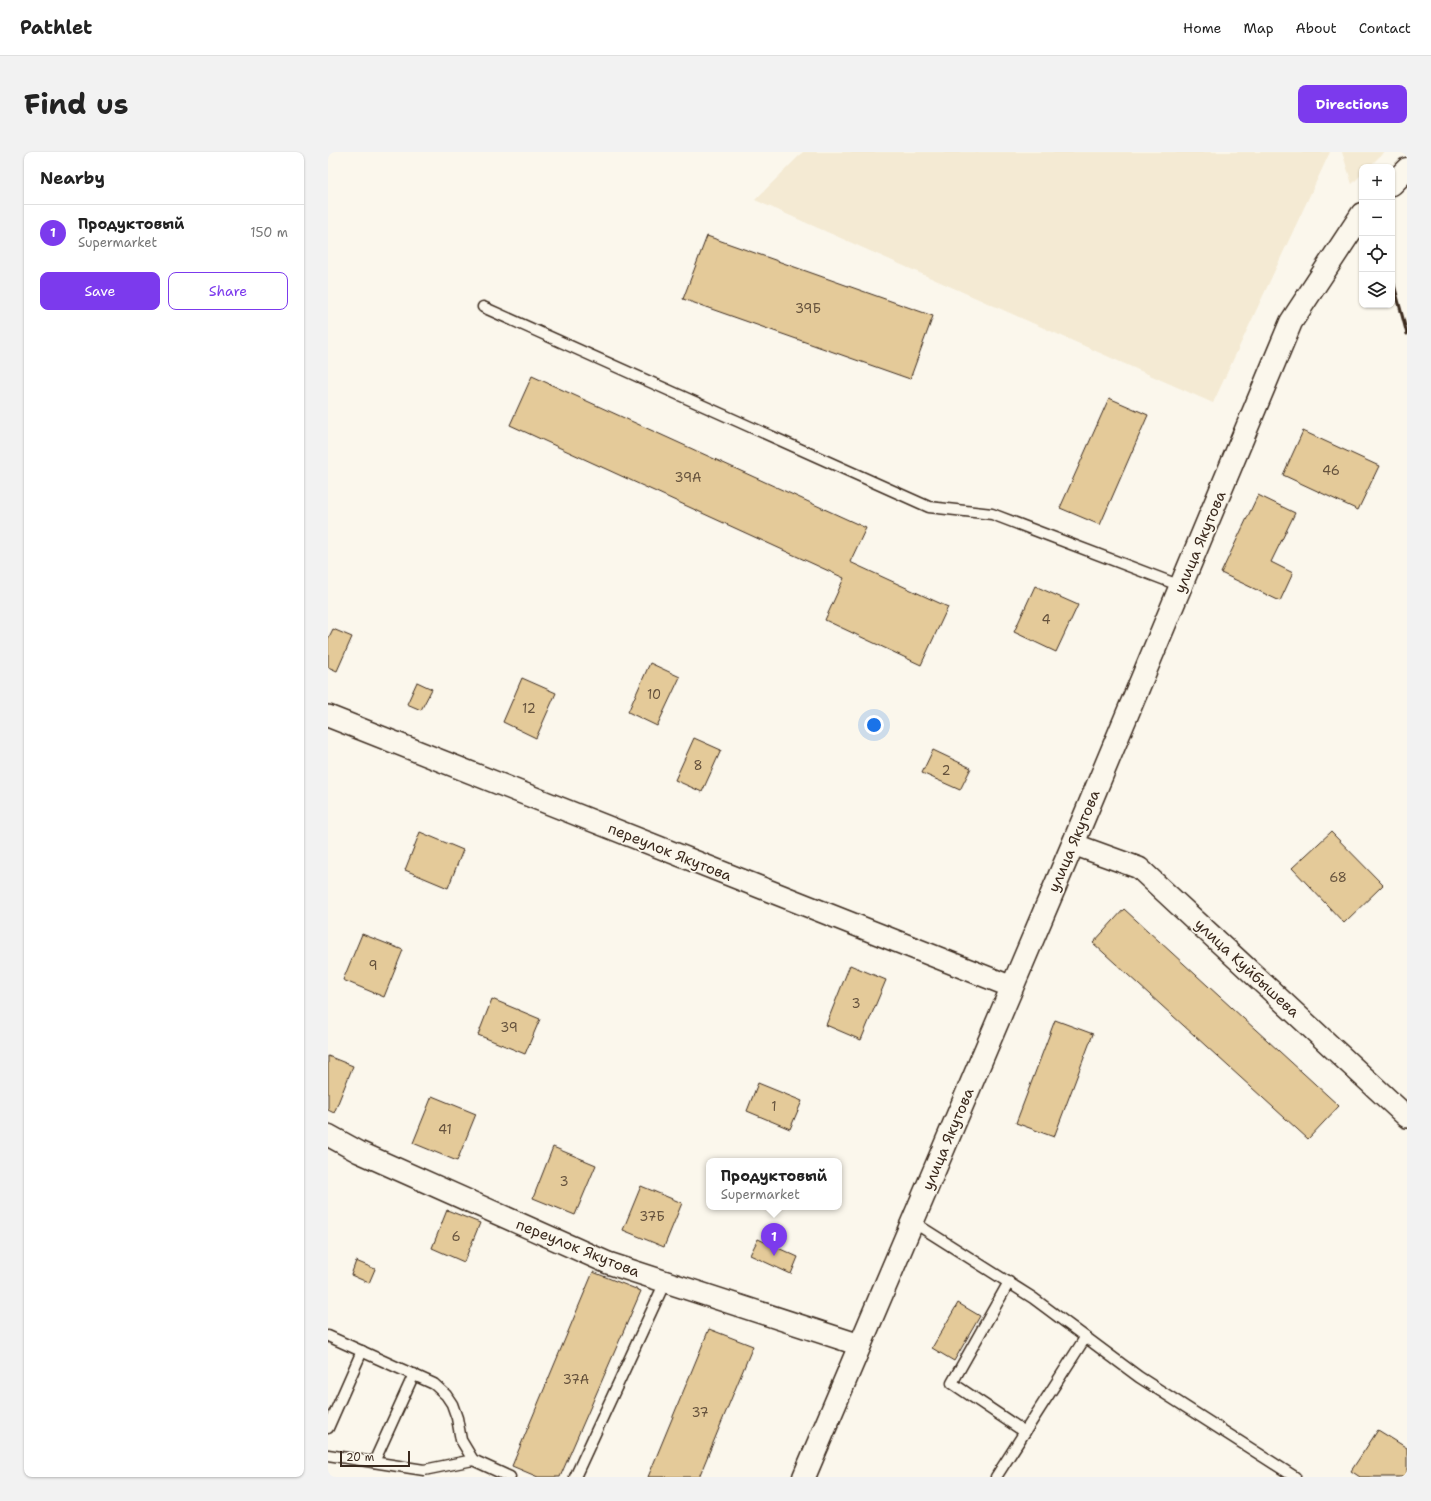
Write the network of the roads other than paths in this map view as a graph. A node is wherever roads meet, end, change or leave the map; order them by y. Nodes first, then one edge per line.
1 (1407, 169) edge
2 (1395, 181) edge
3 (1359, 219) edge
4 (483, 307) dead end
5 (1181, 586) junction
6 (328, 716) edge
7 (1073, 844) junction
8 (1012, 987) junction
9 (1407, 1117) edge
10 (328, 1135) edge
11 (913, 1222) junction
12 (665, 1282) junction
13 (1009, 1282) junction
14 (328, 1336) edge
15 (1085, 1338) junction
16 (860, 1346) junction
17 (362, 1351) junction
18 (414, 1374) junction
19 (328, 1428) edge
20 (1025, 1432) junction
21 (328, 1455) edge
22 (472, 1460) junction
23 (374, 1462) junction
24 (510, 1477) edge
25 (575, 1477) edge
26 (804, 1477) edge
27 (996, 1477) edge
28 (1295, 1477) edge

1 - 2 street
3 - 5 street, улица Якутова
4 - 5 lane
5 - 7 street, улица Якутова
6 - 8 street, переулок Якутова
7 - 8 street, улица Якутова
7 - 9 street, улица Куйбышева
8 - 11 street, улица Якутова
10 - 12 street, переулок Якутова
11 - 13 lane
11 - 16 street, улица Якутова
12 - 16 street, переулок Якутова
12 - 25 lane
13 - 15 lane
13 - 20 lane
14 - 17 lane
15 - 20 lane
15 - 28 lane
16 - 26 street, улица Якутова
17 - 18 lane
17 - 19 lane
18 - 22 lane
18 - 23 lane
20 - 27 lane
21 - 23 lane
22 - 23 lane
22 - 24 lane

